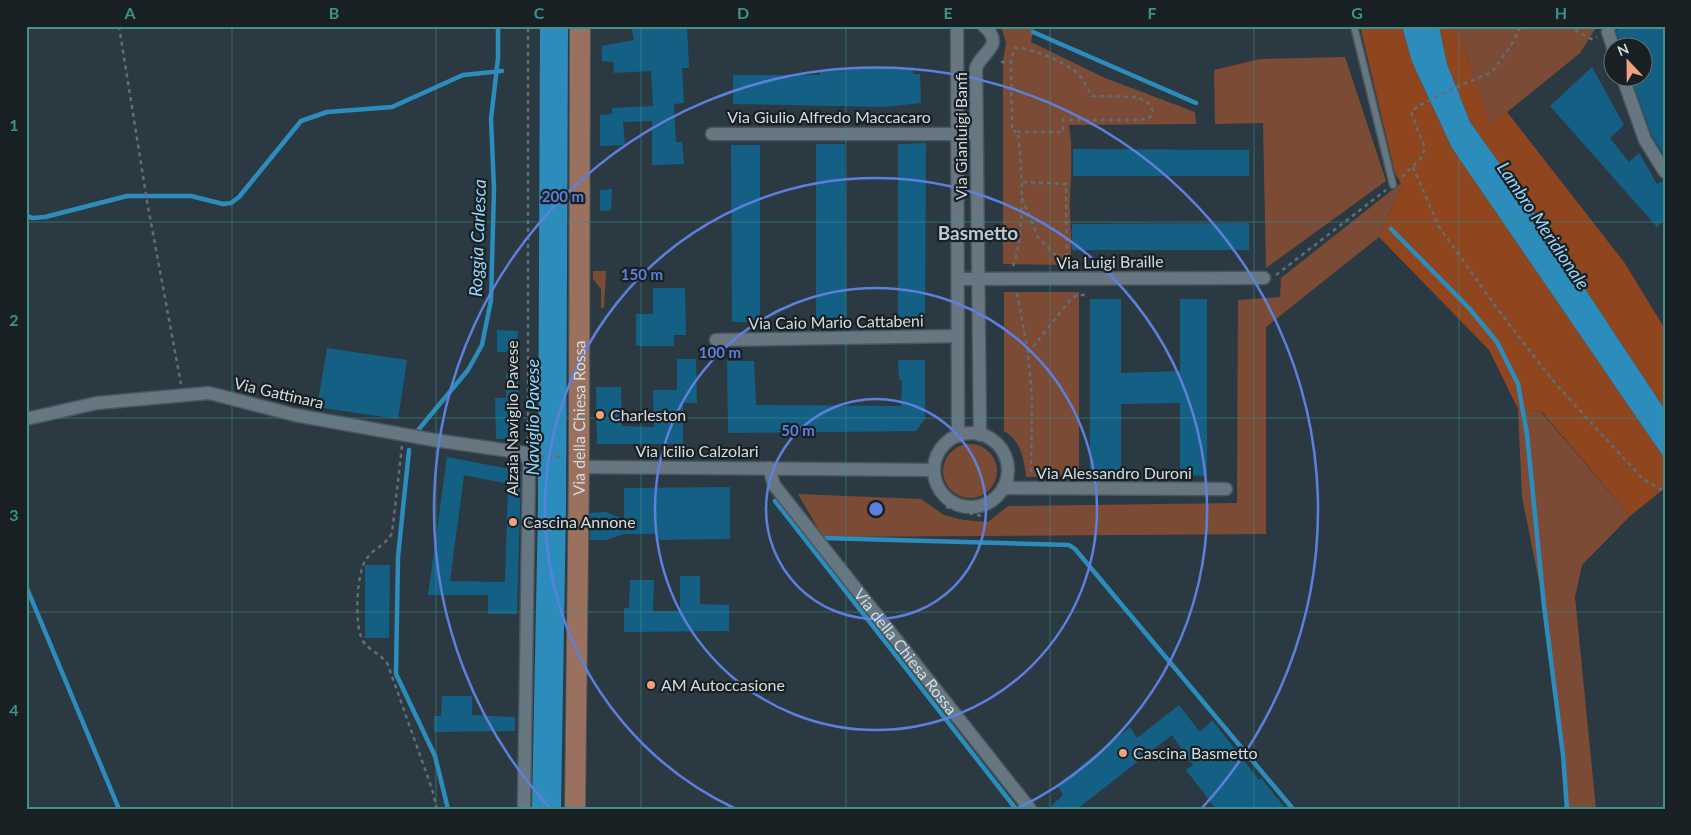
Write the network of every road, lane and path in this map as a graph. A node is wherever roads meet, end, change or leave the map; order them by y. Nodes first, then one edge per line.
1 (119, 26) edge
2 (528, 26) edge
3 (580, 26) edge
4 (957, 26) edge
5 (984, 26) edge
6 (1354, 26) edge
7 (1521, 26) edge
8 (1568, 26) edge
9 (1608, 29) edge
10 (1001, 62) dead end
11 (1011, 62) junction
12 (1627, 88) edge
13 (1018, 132) junction
14 (957, 133) junction
15 (712, 134) dead end
16 (976, 134) junction
17 (1414, 167) junction
18 (1665, 172) edge
19 (1022, 182) junction
20 (1393, 185) junction
21 (1021, 196) junction
22 (1013, 268) dead end
23 (1278, 274) dead end
24 (1264, 278) dead end
25 (958, 279) junction
26 (978, 279) junction
27 (1016, 288) dead end
28 (1087, 295) dead end
29 (958, 336) junction
30 (716, 340) dead end
31 (1028, 353) junction
32 (183, 395) junction
33 (26, 419) edge
34 (403, 434) junction
35 (980, 435) junction
36 (958, 436) junction
37 (525, 453) junction
38 (546, 457) dead end
39 (558, 457) dead end
40 (580, 467) junction
41 (769, 468) junction
42 (934, 470) junction
43 (1031, 477) dead end
44 (1003, 488) junction
45 (1226, 489) dead end
46 (1665, 492) edge
47 (946, 507) dead end
48 (981, 516) dead end
49 (437, 809) edge
50 (524, 809) edge
51 (575, 809) edge
52 (1030, 809) edge

1 - 32 path
2 - 37 path, Alzaia Naviglio Pavese
3 - 40 main road, Via della Chiesa Rossa
4 - 14 street, Via Gianluigi Banfi
5 - 16 street, Via Gianluigi Banfi
6 - 20 lane
7 - 17 path
8 - 9 path
10 - 11 path
11 - 13 path
11 - 13 path
12 - 18 street
13 - 19 path
14 - 15 street, Via Giulio Alfredo Maccacaro
14 - 16 street, Via Giulio Alfredo Maccacaro
14 - 25 street, Via Gianluigi Banfi
16 - 26 street, Via Gianluigi Banfi
17 - 20 path
17 - 46 path
19 - 21 path
19 - 21 path
20 - 23 path
21 - 22 path
24 - 26 street, Via Luigi Braille
25 - 26 street, Via Luigi Braille
25 - 29 street, Via Gianluigi Banfi
26 - 35 street, Via Gianluigi Banfi
27 - 31 path
28 - 31 path
29 - 30 street, Via Caio Mario Cattabeni
29 - 36 street, Via Gianluigi Banfi
31 - 43 path
32 - 33 street, Via Gattinara
32 - 34 street, Via Gattinara
34 - 37 street, Via Gattinara
34 - 49 path
35 - 36 street
35 - 44 street
36 - 42 street
37 - 50 street, Alzaia Naviglio Pavese
38 - 39 path
40 - 41 street, Via Icilio Calzolari
40 - 51 main road, Via della Chiesa Rossa
41 - 42 street, Via Icilio Calzolari
41 - 52 street, Via della Chiesa Rossa
42 - 44 street
44 - 45 street, Via Alessandro Duroni
47 - 48 path

